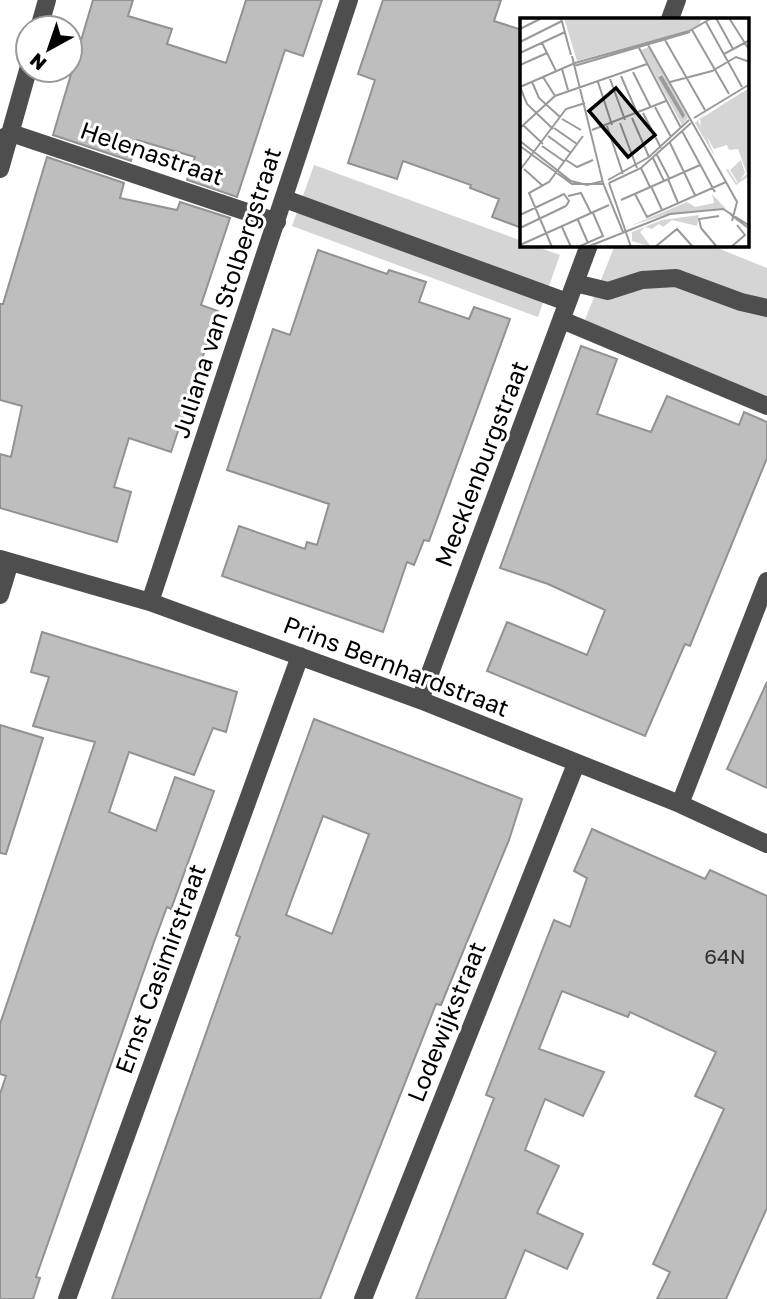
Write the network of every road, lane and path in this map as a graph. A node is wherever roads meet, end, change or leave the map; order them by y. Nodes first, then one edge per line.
1 (349, 0) edge
2 (677, 0) edge
3 (670, 18) edge
4 (23, 84) edge
5 (6, 136) edge
6 (0, 169) edge
7 (285, 199) junction
8 (277, 222) junction
9 (588, 247) edge
10 (575, 283) junction
11 (767, 308) edge
12 (565, 311) junction
13 (767, 406) edge
14 (5, 560) edge
15 (767, 581) edge
16 (0, 595) edge
17 (150, 602) junction
18 (300, 656) junction
19 (419, 700) junction
20 (576, 764) junction
21 (680, 804) junction
22 (767, 844) edge
23 (67, 1299) edge
24 (363, 1299) edge

1 - 7 street, Juliana van Stolbergstraat
2 - 3 street
4 - 5 street
5 - 6 street
5 - 8 street, Helenastraat
7 - 8 street, Juliana van Stolbergstraat
7 - 12 street
8 - 17 street, Juliana van Stolbergstraat
9 - 10 street, Mecklenburgstraat
10 - 11 street
10 - 12 street, Mecklenburgstraat
12 - 13 street
12 - 19 street, Mecklenburgstraat
14 - 16 street
14 - 17 street, Prins Bernhardstraat
15 - 21 street
17 - 18 street, Prins Bernhardstraat
18 - 19 street, Prins Bernhardstraat
18 - 23 street, Ernst Casimirstraat
19 - 20 street, Prins Bernhardstraat
20 - 21 street, Prins Bernhardstraat
20 - 24 street, Lodewijkstraat
21 - 22 street, Prins Bernhardstraat

